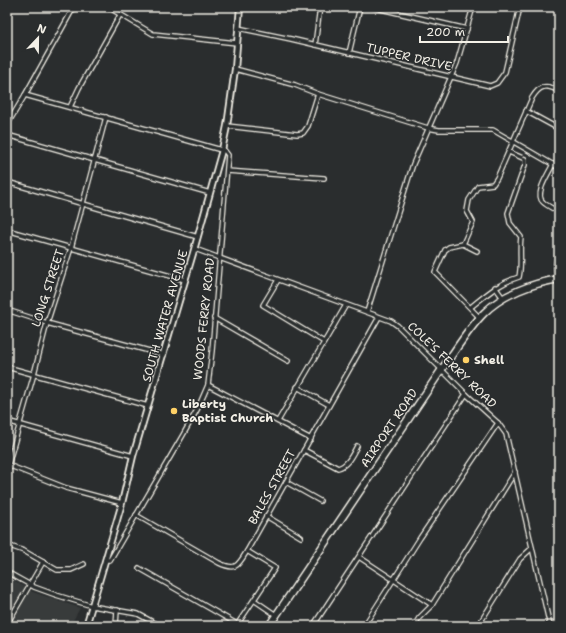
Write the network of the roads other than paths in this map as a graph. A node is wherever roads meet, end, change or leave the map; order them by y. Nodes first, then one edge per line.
1 (74, 7) edge
2 (108, 7) edge
3 (240, 7) edge
4 (320, 7) edge
5 (360, 7) edge
6 (372, 7) edge
7 (473, 7) edge
8 (520, 7) edge
9 (120, 15) junction
10 (238, 28) junction
11 (467, 29) junction
12 (237, 43) junction
13 (315, 45) junction
14 (349, 53) junction
15 (235, 69) junction
16 (451, 78) junction
17 (559, 91) edge
18 (318, 94) junction
19 (25, 95) junction
20 (70, 107) junction
21 (526, 111) junction
22 (106, 117) junction
23 (7, 125) edge
24 (227, 126) junction
25 (428, 128) junction
26 (559, 129) edge
27 (7, 135) edge
28 (513, 142) junction
29 (222, 150) junction
30 (509, 152) junction
31 (94, 160) junction
32 (553, 164) junction
33 (559, 168) edge
34 (227, 171) junction
35 (324, 178) dead end
36 (7, 182) edge
37 (210, 193) junction
38 (83, 205) junction
39 (559, 212) edge
40 (9, 231) edge
41 (198, 237) junction
42 (7, 244) edge
43 (463, 244) junction
44 (559, 246) edge
45 (71, 248) junction
46 (195, 249) junction
47 (477, 251) dead end
48 (220, 259) junction
49 (558, 279) edge
50 (185, 280) junction
51 (278, 280) junction
52 (495, 287) junction
53 (503, 298) junction
54 (346, 305) junction
55 (471, 307) junction
56 (7, 310) edge
57 (367, 312) junction
58 (379, 317) junction
59 (214, 318) junction
60 (480, 318) junction
61 (47, 323) junction
62 (324, 342) junction
63 (164, 355) junction
64 (288, 361) dead end
65 (7, 367) edge
66 (442, 370) junction
67 (34, 374) junction
68 (208, 385) junction
69 (297, 387) junction
70 (466, 394) junction
71 (329, 405) junction
72 (148, 406) junction
73 (7, 421) edge
74 (278, 421) junction
75 (498, 423) junction
76 (19, 424) junction
77 (311, 439) junction
78 (357, 446) dead end
79 (304, 450) junction
80 (133, 456) junction
81 (8, 465) edge
82 (515, 472) junction
83 (286, 482) junction
84 (320, 501) dead end
85 (122, 503) junction
86 (136, 515) junction
87 (266, 516) junction
88 (301, 537) dead end
89 (7, 544) edge
90 (532, 548) junction
91 (247, 552) junction
92 (359, 557) junction
93 (105, 560) junction
94 (43, 562) junction
95 (84, 564) dead end
96 (139, 568) dead end
97 (7, 572) edge
98 (393, 580) junction
99 (30, 585) junction
100 (254, 600) junction
101 (432, 605) junction
102 (92, 606) junction
103 (118, 610) junction
104 (276, 615) junction
105 (7, 624) edge
106 (236, 625) edge
107 (86, 626) edge
108 (116, 626) edge
109 (160, 626) edge
110 (269, 626) edge
111 (313, 626) edge
112 (364, 626) edge
113 (414, 626) edge
114 (478, 626) edge
115 (550, 626) edge

1 - 19 street
2 - 9 street
3 - 10 main road, SOUTH WATER AVENUE
4 - 13 street
5 - 14 street
6 - 11 street
7 - 11 street
8 - 16 street, TUPPER DRIVE
9 - 12 street
9 - 20 street
10 - 12 main road, SOUTH WATER AVENUE
10 - 13 street, TUPPER DRIVE
11 - 16 street
12 - 15 main road, SOUTH WATER AVENUE
13 - 14 street, TUPPER DRIVE
14 - 16 street, TUPPER DRIVE
15 - 18 street
15 - 24 main road, SOUTH WATER AVENUE
16 - 25 street
17 - 21 street
18 - 24 street
18 - 25 street
19 - 20 street
19 - 23 street
20 - 22 street
21 - 26 street
21 - 28 street
22 - 29 street
22 - 31 street, LONG STREET
24 - 29 main road, SOUTH WATER AVENUE
25 - 28 street
25 - 57 street
27 - 31 street
28 - 30 street
28 - 32 street
29 - 34 street, WOODS FERRY ROAD
29 - 37 main road, SOUTH WATER AVENUE
30 - 43 street
30 - 52 street
31 - 37 street
31 - 38 street, LONG STREET
32 - 33 street
32 - 39 street
34 - 35 street
34 - 48 street, WOODS FERRY ROAD
36 - 38 street
37 - 41 main road, SOUTH WATER AVENUE
38 - 41 street
38 - 45 street, LONG STREET
40 - 42 street
40 - 45 street
41 - 46 main road, SOUTH WATER AVENUE
43 - 47 street
43 - 55 street
44 - 49 street
45 - 50 street
45 - 61 street, LONG STREET
46 - 48 street, COLE'S FERRY ROAD
46 - 50 main road, SOUTH WATER AVENUE
48 - 51 street, COLE'S FERRY ROAD
48 - 59 street, WOODS FERRY ROAD
49 - 53 highway, AIRPORT ROAD
50 - 63 main road, SOUTH WATER AVENUE
51 - 54 street, COLE'S FERRY ROAD
51 - 62 street
52 - 53 street
52 - 55 street
53 - 60 highway, AIRPORT ROAD
54 - 57 street, COLE'S FERRY ROAD
54 - 62 street
55 - 60 street
56 - 61 street
57 - 58 street, COLE'S FERRY ROAD
58 - 66 street, COLE'S FERRY ROAD
58 - 71 street, BALES STREET
59 - 64 street
59 - 68 street, WOODS FERRY ROAD
60 - 66 highway, AIRPORT ROAD
61 - 63 street
61 - 67 street, LONG STREET
62 - 69 street
63 - 72 main road, SOUTH WATER AVENUE
65 - 67 street
66 - 70 street, COLE'S FERRY ROAD
66 - 104 highway, AIRPORT ROAD
67 - 72 street
67 - 76 street, LONG STREET
68 - 74 street
68 - 86 street, WOODS FERRY ROAD
69 - 71 street
69 - 74 street
70 - 75 street, COLE'S FERRY ROAD
70 - 92 street
71 - 77 street, BALES STREET
72 - 80 main road, SOUTH WATER AVENUE
73 - 76 street
74 - 77 street
75 - 82 street, COLE'S FERRY ROAD
75 - 98 street
76 - 80 street
76 - 81 street, LONG STREET
77 - 79 street, BALES STREET
78 - 79 street
79 - 83 street, BALES STREET
80 - 85 main road, SOUTH WATER AVENUE
81 - 85 street
82 - 90 street, COLE'S FERRY ROAD
82 - 101 street
83 - 84 street
83 - 87 street, BALES STREET
85 - 93 main road, SOUTH WATER AVENUE
86 - 91 street, BALES STREET
86 - 93 street, WOODS FERRY ROAD
87 - 88 street
87 - 91 street, BALES STREET
89 - 94 street
90 - 114 street
90 - 115 street, COLE'S FERRY ROAD
91 - 100 street
92 - 98 street
92 - 111 street
93 - 102 main road, SOUTH WATER AVENUE
94 - 95 street
94 - 99 street
96 - 106 street
97 - 99 street
98 - 101 street
98 - 112 street
99 - 102 street
99 - 105 street
100 - 104 street
100 - 106 street
101 - 113 street
102 - 103 street
102 - 107 main road, SOUTH WATER AVENUE
103 - 108 street
103 - 109 street
104 - 110 highway, AIRPORT ROAD

